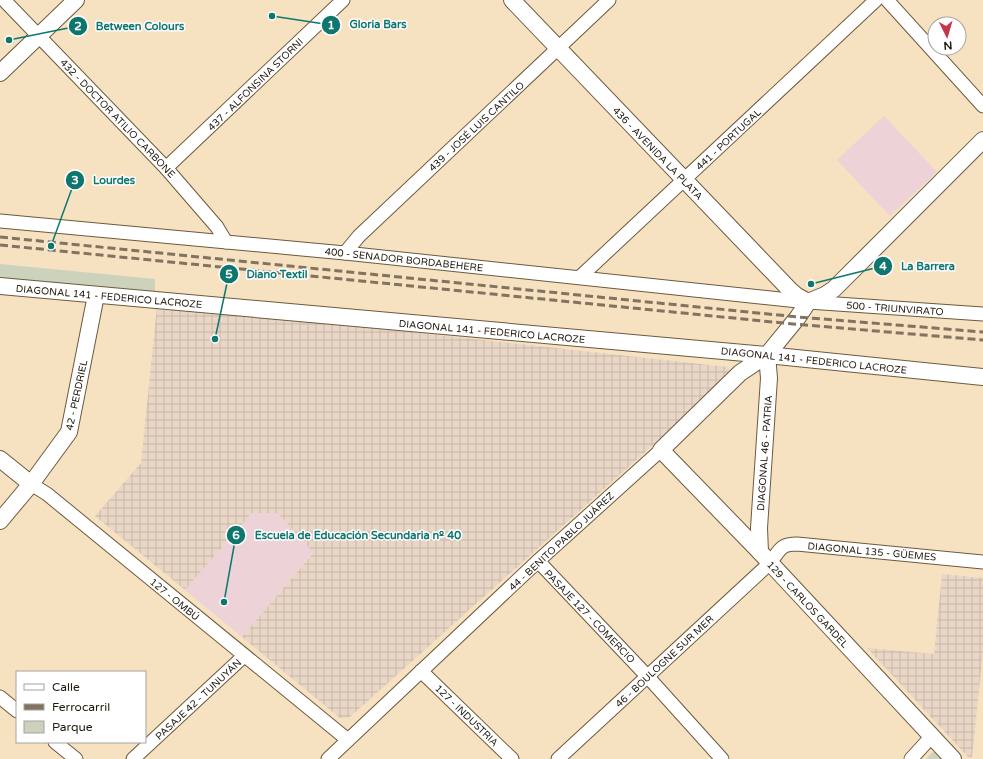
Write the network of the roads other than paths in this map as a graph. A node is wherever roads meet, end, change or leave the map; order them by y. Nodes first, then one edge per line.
1 (4, 0) edge
2 (76, 0) edge
3 (343, 0) edge
4 (512, 0) edge
5 (609, 0) edge
6 (876, 0) edge
7 (887, 0) edge
8 (38, 35) junction
9 (558, 49) junction
10 (0, 74) edge
11 (983, 106) edge
12 (983, 140) edge
13 (166, 168) junction
14 (684, 180) junction
15 (0, 221) edge
16 (226, 242) junction
17 (345, 253) junction
18 (580, 277) junction
19 (0, 286) edge
20 (96, 295) junction
21 (808, 302) junction
22 (983, 314) edge
23 (767, 355) junction
24 (983, 377) edge
25 (661, 450) junction
26 (0, 459) edge
27 (31, 484) junction
28 (0, 521) edge
29 (765, 557) junction
30 (538, 561) junction
31 (983, 562) edge
32 (244, 656) junction
33 (422, 671) junction
34 (648, 677) junction
35 (0, 697) edge
36 (16, 710) edge
37 (932, 736) junction
38 (348, 740) junction
39 (56, 743) edge
40 (76, 759) edge
41 (133, 759) edge
42 (328, 759) edge
43 (512, 759) edge
44 (558, 759) edge
45 (722, 759) edge
46 (911, 759) edge
47 (953, 759) edge

1 - 8 street, 432 - DOCTOR ATILIO CARBONE
2 - 8 street
3 - 13 street, 437 - ALFONSINA STORNI
4 - 9 street, 436 - AVENIDA LA PLATA
5 - 9 street, 439 - JOSÉ LUIS CANTILO
6 - 14 street, 441 - PORTUGAL
7 - 11 street
8 - 10 street
8 - 13 street, 432 - DOCTOR ATILIO CARBONE
9 - 14 street, 436 - AVENIDA LA PLATA
9 - 17 street, 439 - JOSÉ LUIS CANTILO
12 - 21 street
13 - 16 street, 432 - DOCTOR ATILIO CARBONE
14 - 18 street, 441 - PORTUGAL
14 - 21 street, 436 - AVENIDA LA PLATA
15 - 16 street, 400 - SENADOR BORDABEHERE
16 - 17 street, 400 - SENADOR BORDABEHERE
17 - 18 street, 400 - SENADOR BORDABEHERE
18 - 21 street, 400 - SENADOR BORDABEHERE
19 - 20 street, DIAGONAL 141 - FEDERICO LACROZE
20 - 23 street, DIAGONAL 141 - FEDERICO LACROZE
20 - 27 street, 42 - PERDRIEL
21 - 22 street, 500 - TRIUNVIRATO
21 - 23 street, 44 - BENITO PABLO JUÁREZ
23 - 24 street, DIAGONAL 141 - FEDERICO LACROZE
23 - 25 street, 44 - BENITO PABLO JUÁREZ
23 - 29 street, DIAGONAL 46 - PATRIA
25 - 29 street, 129 - CARLOS GARDEL
25 - 30 street, 44 - BENITO PABLO JUÁREZ
26 - 27 street, 127 - OMBÚ
27 - 28 street, 42 - PERDRIEL
27 - 32 street, 127 - OMBÚ
29 - 31 street, DIAGONAL 135 - GÜEMES
29 - 34 street, 46 - BOULOGNE SUR MER
29 - 37 street, 129 - CARLOS GARDEL
30 - 33 street, 44 - BENITO PABLO JUÁREZ
30 - 34 street, PASAJE 127 - COMERCIO
32 - 38 street, 127 - OMBÚ
32 - 41 street, PASAJE 42 - TUNUYÁN
33 - 38 street, 44 - BENITO PABLO JUÁREZ
33 - 43 street, 127 - INDUSTRIA
34 - 44 street, 46 - BOULOGNE SUR MER
34 - 45 street, PASAJE 127 - COMERCIO
35 - 36 street
37 - 46 street
37 - 47 street, 129 - CARLOS GARDEL
38 - 42 street, 44 - BENITO PABLO JUÁREZ
39 - 40 street

